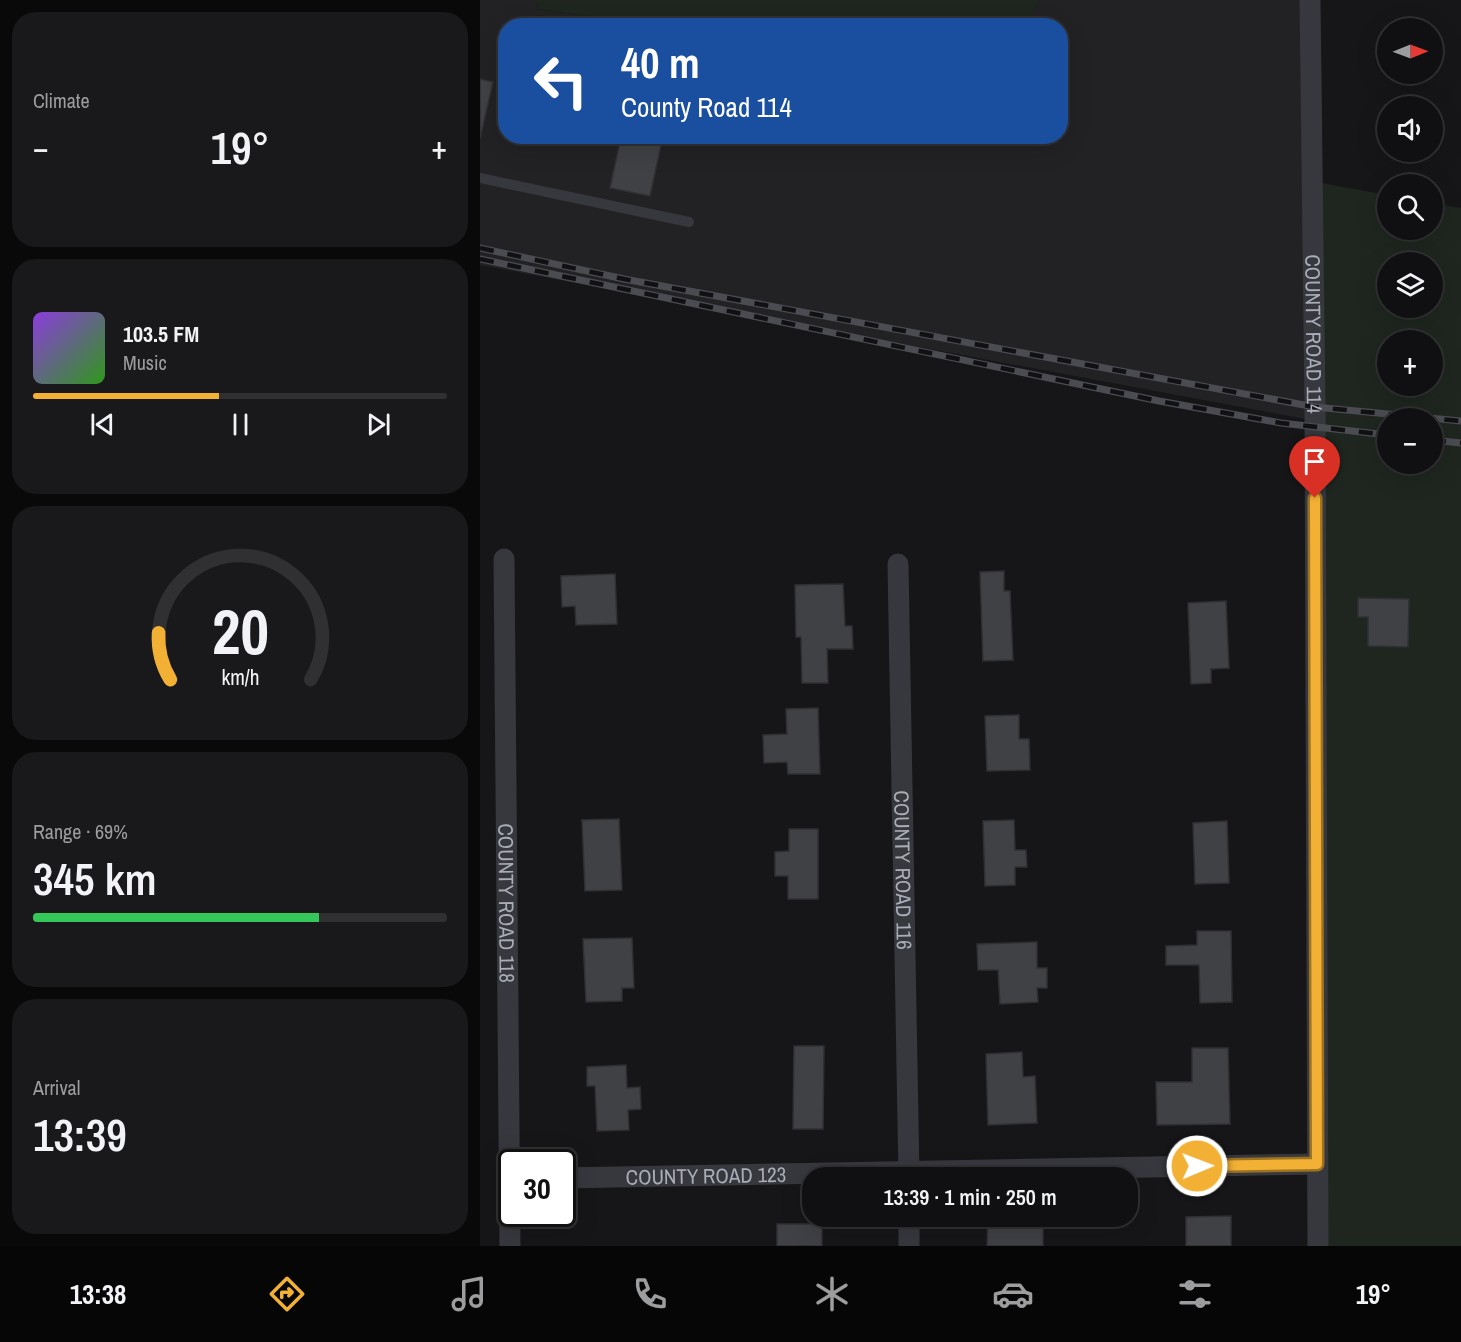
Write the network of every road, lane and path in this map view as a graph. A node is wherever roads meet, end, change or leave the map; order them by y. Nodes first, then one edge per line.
1 (1310, 0) edge
2 (480, 178) edge
3 (689, 222) dead end
4 (504, 559) dead end
5 (898, 564) dead end
6 (510, 1149) edge
7 (1317, 1164) junction
8 (909, 1167) edge
9 (1138, 1169) edge
10 (802, 1176) edge
11 (576, 1178) edge
12 (510, 1227) edge
13 (909, 1227) edge
14 (510, 1246) edge
15 (909, 1246) edge
16 (1318, 1246) edge

1 - 7 street, COUNTY ROAD 114
2 - 3 lane
4 - 6 street, COUNTY ROAD 118
5 - 8 street, COUNTY ROAD 116
7 - 9 street, COUNTY ROAD 123
7 - 16 street, COUNTY ROAD 114
10 - 11 street, COUNTY ROAD 123
12 - 14 street, COUNTY ROAD 118
13 - 15 street

